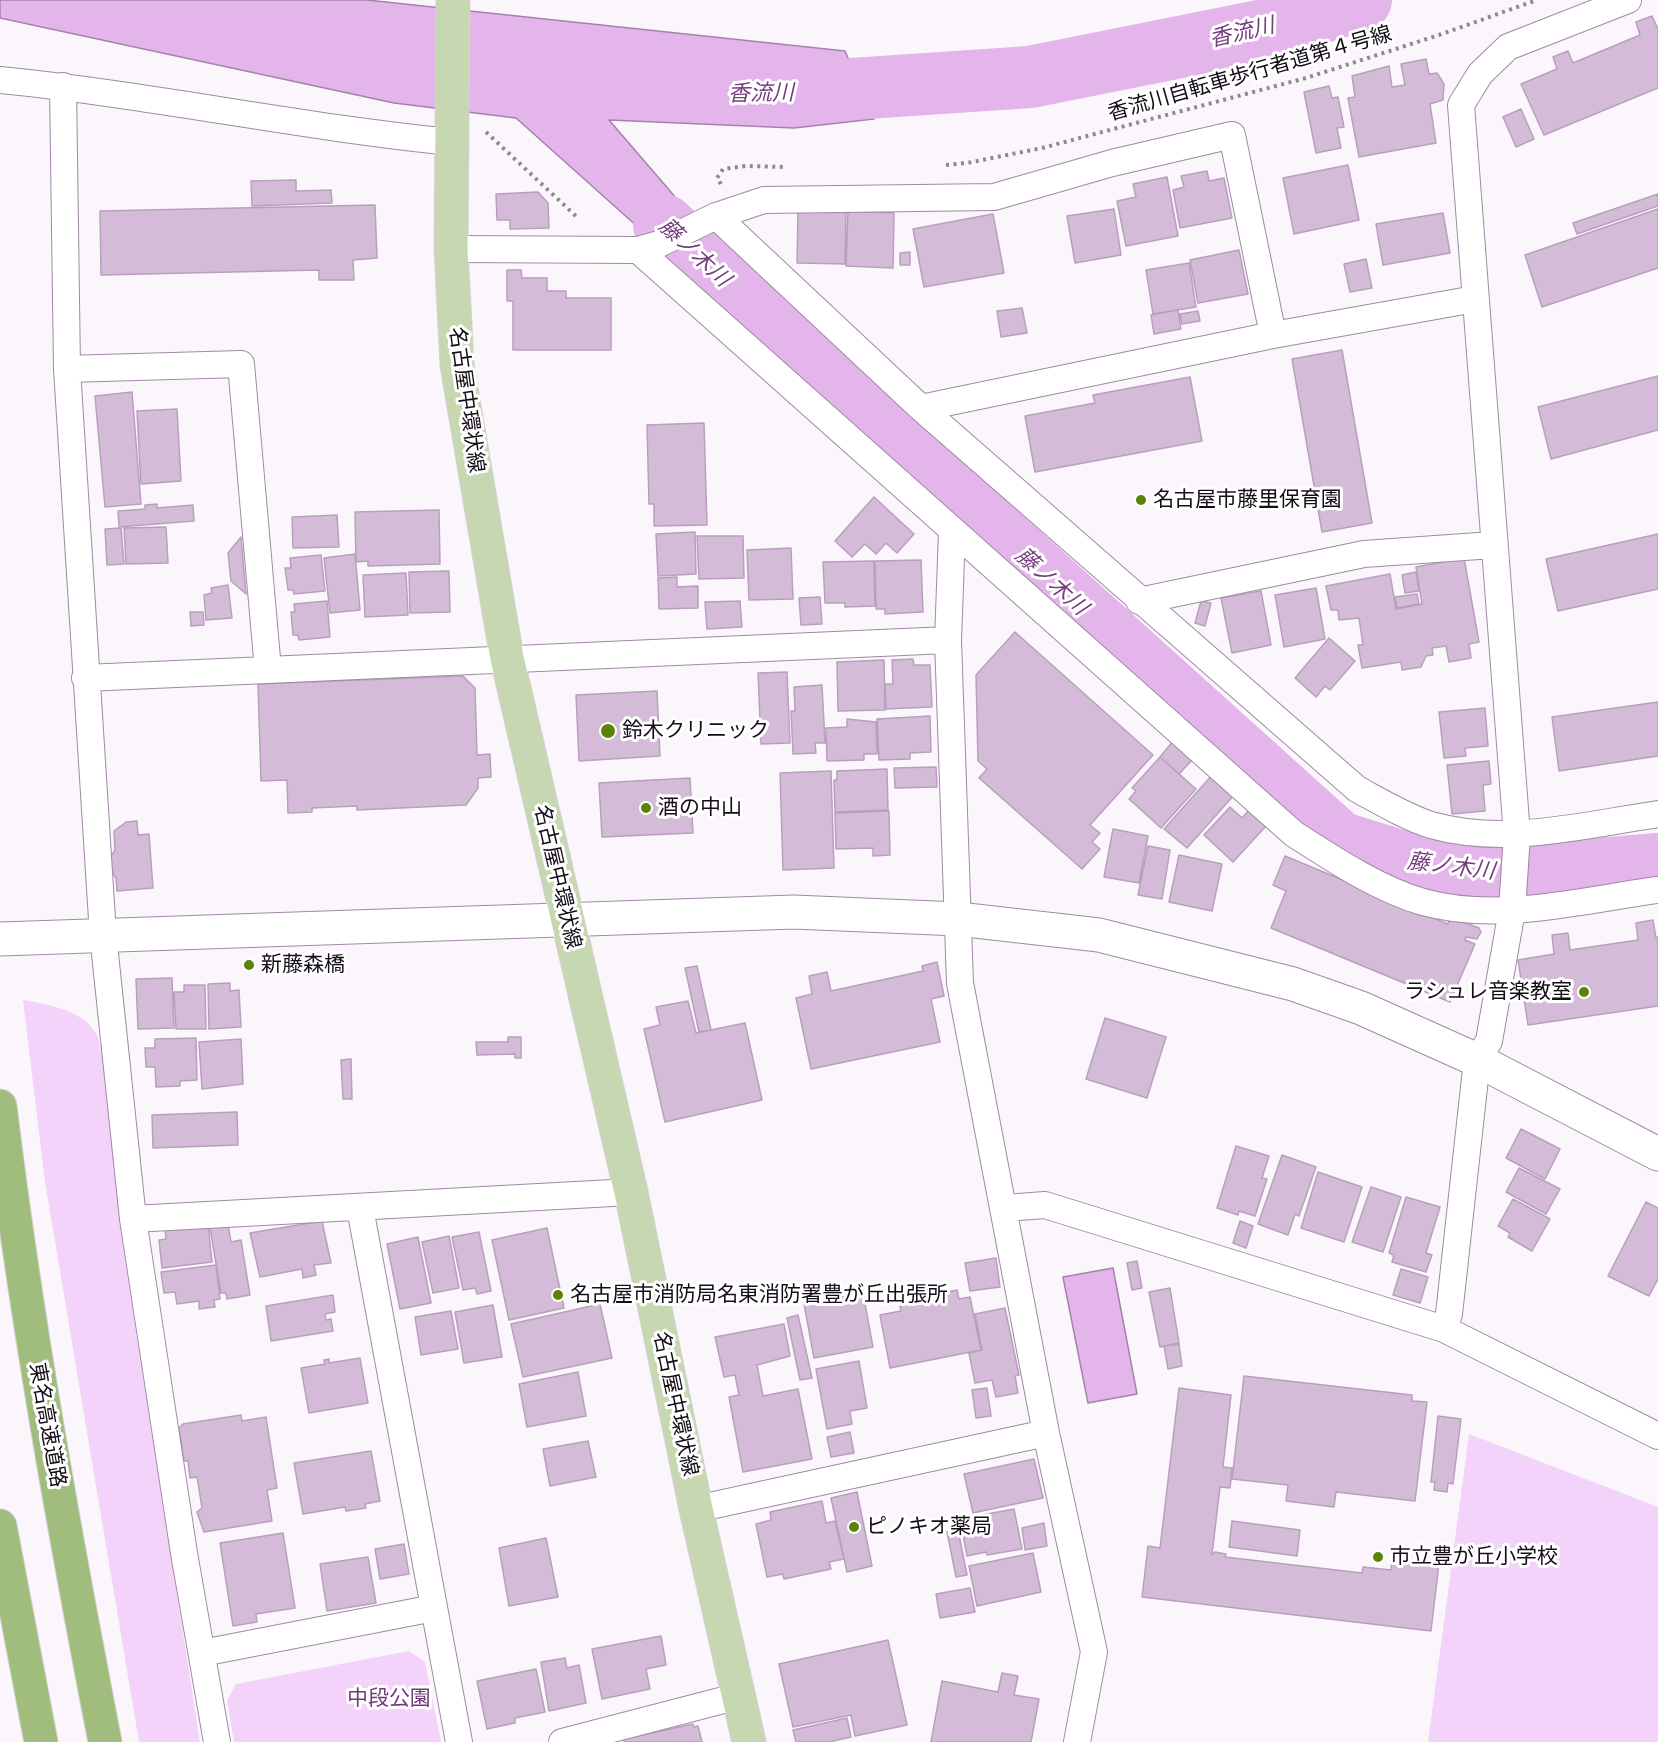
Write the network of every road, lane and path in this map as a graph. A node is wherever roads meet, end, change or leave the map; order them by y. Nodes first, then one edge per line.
1 (453, 0) edge
2 (1537, 0) edge
3 (1628, 0) edge
4 (0, 80) edge
5 (63, 87) junction
6 (451, 132) junction
7 (967, 164) dead end
8 (716, 216) junction
9 (649, 247) junction
10 (451, 249) junction
11 (589, 250) junction
12 (1475, 299) junction
13 (1273, 335) junction
14 (67, 369) junction
15 (921, 408) junction
16 (952, 531) junction
17 (1493, 545) junction
18 (1139, 601) junction
19 (948, 640) junction
20 (507, 658) junction
21 (268, 670) junction
22 (85, 678) junction
23 (1658, 814) edge
24 (1517, 842) junction
25 (1658, 890) edge
26 (1512, 904) junction
27 (566, 918) junction
28 (958, 919) junction
29 (103, 935) junction
30 (0, 939) edge
31 (1477, 1060) junction
32 (0, 1106) edge
33 (1658, 1154) edge
34 (631, 1192) junction
35 (360, 1208) junction
36 (1005, 1208) junction
37 (133, 1219) junction
38 (1444, 1329) junction
39 (1046, 1433) junction
40 (1658, 1436) edge
41 (696, 1509) junction
42 (0, 1526) edge
43 (434, 1608) junction
44 (202, 1653) junction
45 (739, 1696) junction
46 (41, 1742) edge
47 (105, 1742) edge
48 (217, 1742) edge
49 (459, 1742) edge
50 (562, 1742) edge
51 (749, 1742) edge
52 (1077, 1742) edge

1 - 6 main road, 名古屋中環状線
2 - 7 path, 香流川自転車歩行者道第４号線
3 - 12 street
4 - 5 street
5 - 6 street
5 - 14 street
6 - 10 main road, 名古屋中環状線
6 - 11 path
8 - 9 street
8 - 13 street
8 - 15 street
9 - 11 street
9 - 16 street
10 - 11 street
10 - 20 main road, 名古屋中環状線
12 - 13 street
12 - 17 street
13 - 15 street
14 - 21 street
14 - 22 street
15 - 18 street
16 - 19 street
16 - 26 street
17 - 18 street
17 - 24 street
18 - 24 street
19 - 20 street
19 - 28 street
20 - 21 street
20 - 27 main road, 名古屋中環状線
21 - 22 street
22 - 29 street
23 - 24 street
24 - 26 street
25 - 26 street
26 - 31 street
27 - 28 street
27 - 29 street
27 - 34 main road, 名古屋中環状線
28 - 31 street
28 - 36 street
29 - 30 street
29 - 37 street
31 - 33 street
31 - 38 street
32 - 47 highway, 東名高速道路
34 - 35 street
34 - 41 main road, 名古屋中環状線
35 - 37 street
35 - 43 street
36 - 38 street
36 - 39 street
37 - 44 street
38 - 40 street
39 - 41 street
39 - 52 street
41 - 45 main road, 名古屋中環状線
42 - 46 highway
43 - 44 street
43 - 49 street
44 - 48 street
45 - 50 street
45 - 51 main road, 名古屋中環状線

